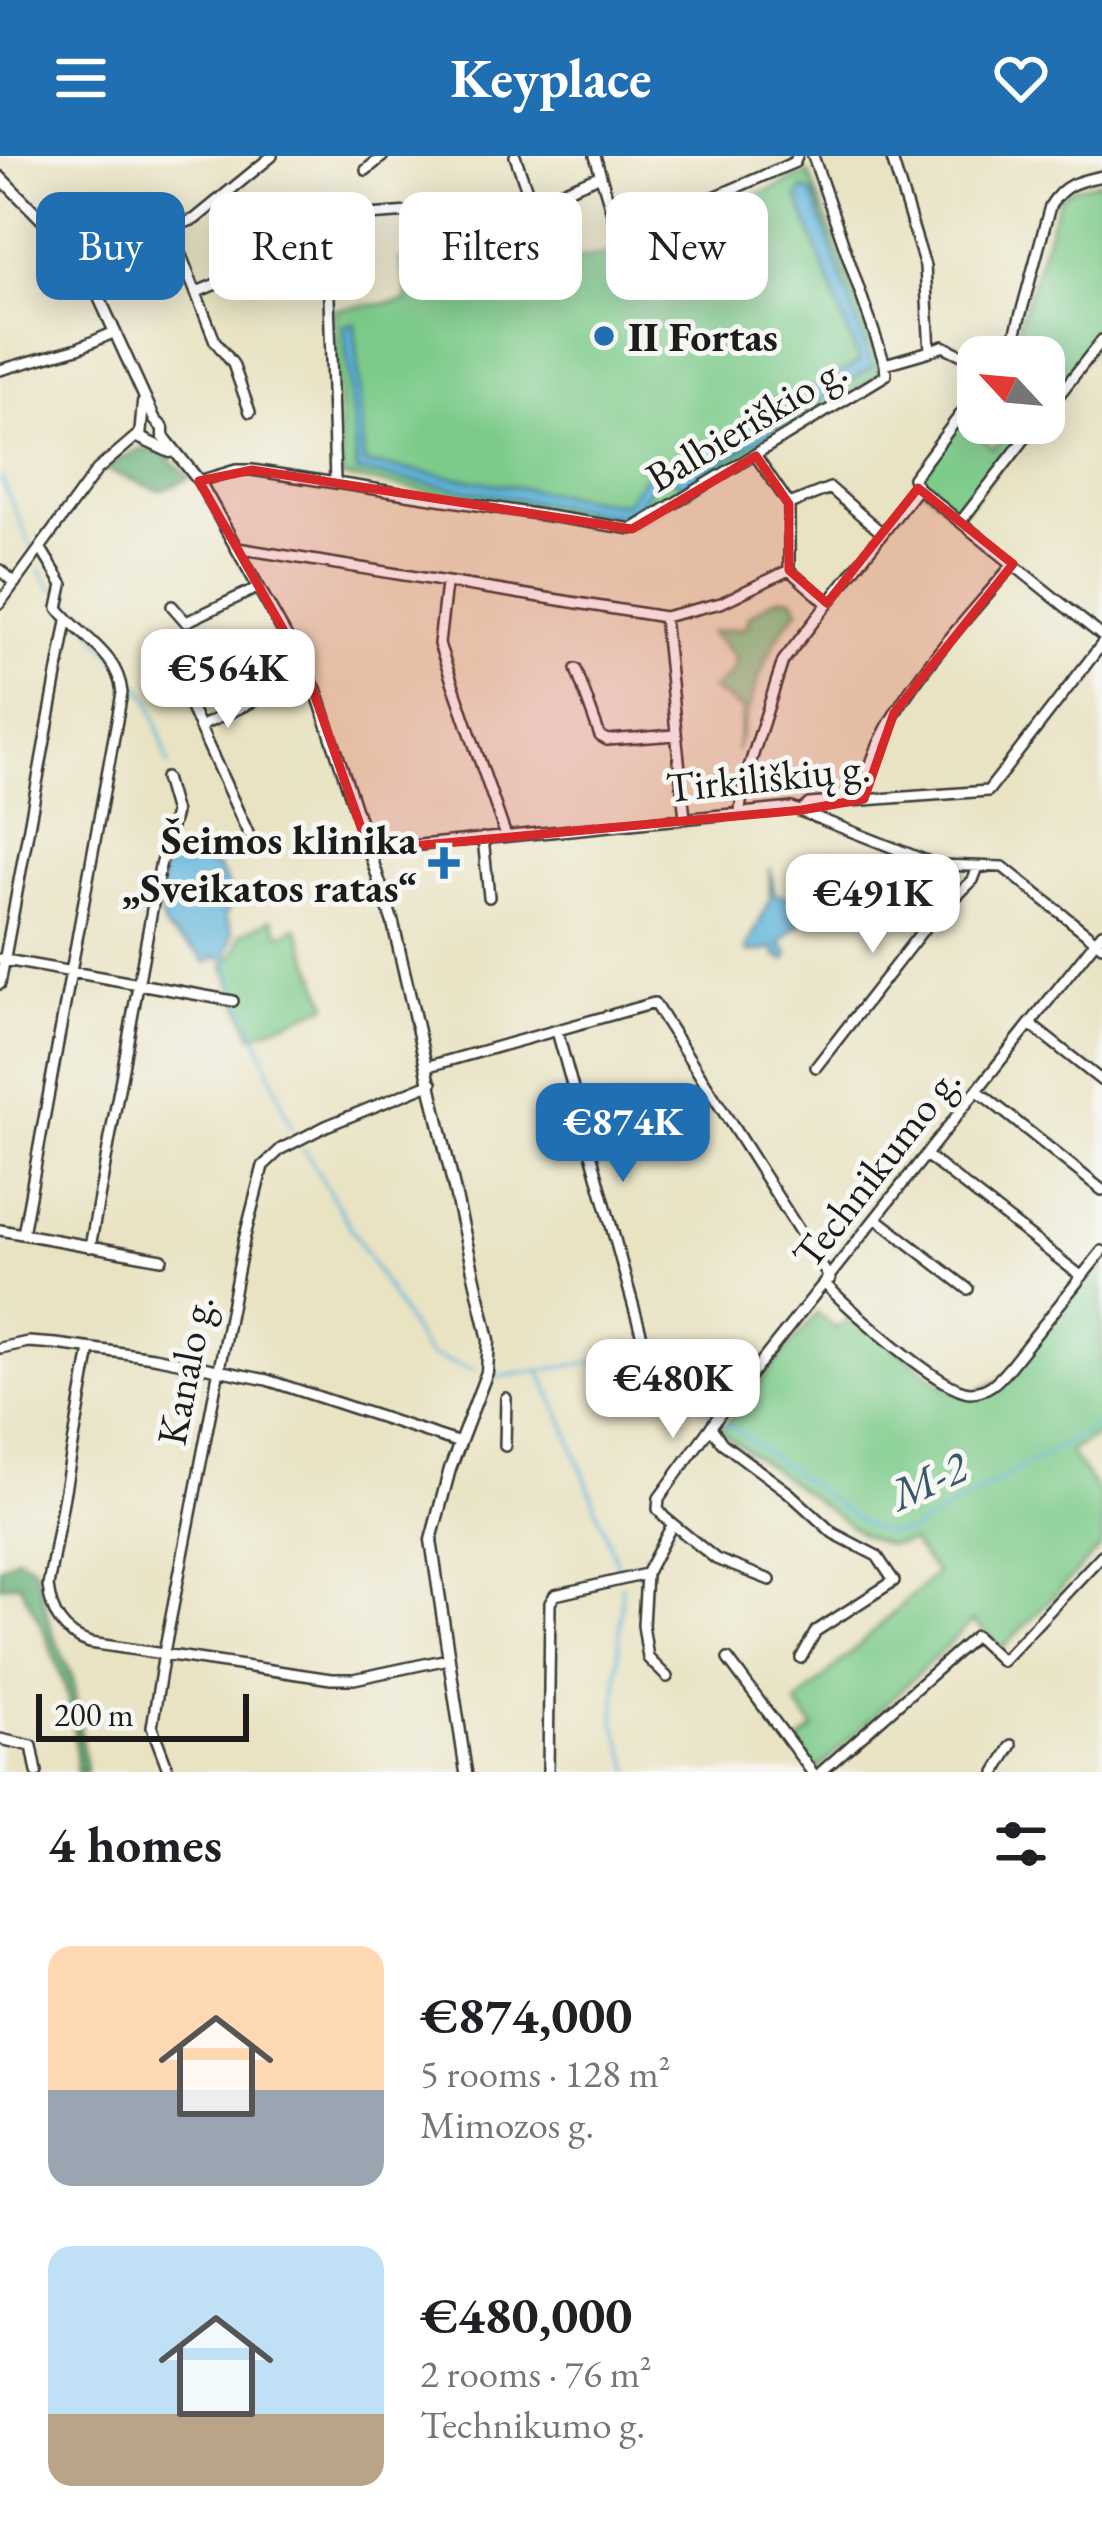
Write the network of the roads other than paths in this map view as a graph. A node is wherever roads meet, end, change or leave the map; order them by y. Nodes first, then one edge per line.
1 (272, 156) edge
2 (383, 156) edge
3 (515, 156) edge
4 (598, 156) edge
5 (797, 156) edge
6 (813, 156) edge
7 (891, 156) edge
8 (366, 170) dead end
9 (599, 176) junction
10 (1102, 176) edge
11 (0, 177) edge
12 (527, 192) edge
13 (553, 192) edge
14 (726, 192) edge
15 (606, 195) edge
16 (36, 211) edge
17 (185, 224) edge
18 (185, 265) edge
19 (209, 287) edge
20 (196, 292) junction
21 (100, 300) edge
22 (329, 300) edge
23 (115, 332) junction
24 (1015, 336) edge
25 (1102, 340) edge
26 (929, 351) junction
27 (957, 353) edge
28 (885, 364) junction
29 (0, 370) edge
30 (1065, 387) edge
31 (250, 412) dead end
32 (150, 420) junction
33 (957, 423) edge
34 (150, 439) junction
35 (1021, 444) edge
36 (756, 456) junction
37 (335, 480) junction
38 (199, 481) junction
39 (916, 483) junction
40 (789, 504) junction
41 (962, 520) junction
42 (883, 533) junction
43 (237, 548) junction
44 (41, 549) junction
45 (1013, 564) junction
46 (0, 570) edge
47 (789, 570) junction
48 (15, 583) junction
49 (446, 584) junction
50 (259, 587) junction
51 (0, 603) edge
52 (827, 603) junction
53 (172, 606) dead end
54 (664, 617) junction
55 (68, 621) junction
56 (1102, 640) edge
57 (164, 649) dead end
58 (576, 669) dead end
59 (309, 675) junction
60 (202, 726) junction
61 (676, 735) junction
62 (165, 778) dead end
63 (864, 799) junction
64 (802, 810) junction
65 (740, 811) junction
66 (685, 818) junction
67 (248, 833) dead end
68 (506, 836) junction
69 (483, 838) junction
70 (370, 850) junction
71 (978, 866) junction
72 (488, 897) dead end
73 (1100, 940) edge
74 (2, 960) edge
75 (71, 972) junction
76 (0, 984) edge
77 (138, 984) junction
78 (233, 1001) dead end
79 (1031, 1024) junction
80 (557, 1031) junction
81 (429, 1066) junction
82 (816, 1067) dead end
83 (1102, 1081) edge
84 (432, 1082) junction
85 (978, 1090) junction
86 (927, 1156) junction
87 (1102, 1190) edge
88 (877, 1219) junction
89 (0, 1230) edge
90 (23, 1234) junction
91 (90, 1247) junction
92 (1102, 1251) edge
93 (162, 1259) dead end
94 (1081, 1276) junction
95 (828, 1282) junction
96 (968, 1289) dead end
97 (0, 1348) edge
98 (90, 1349) junction
99 (218, 1370) junction
100 (506, 1399) dead end
101 (723, 1410) junction
102 (711, 1427) junction
103 (460, 1443) junction
104 (505, 1446) dead end
105 (672, 1525) junction
106 (1102, 1556) edge
107 (646, 1574) junction
108 (770, 1580) dead end
109 (164, 1653) junction
110 (801, 1658) dead end
111 (448, 1659) junction
112 (728, 1659) dead end
113 (667, 1678) dead end
114 (0, 1739) edge
115 (1012, 1744) dead end
116 (463, 1771) edge
117 (38, 1772) edge
118 (169, 1772) edge
119 (548, 1772) edge
120 (812, 1772) edge
121 (996, 1772) edge

1 - 17 street
2 - 8 street
3 - 12 street
4 - 9 street
5 - 14 street
6 - 28 street, Balbieriškio g.
7 - 26 street
9 - 13 street
9 - 15 street
10 - 24 street
11 - 16 main road
18 - 20 street
19 - 20 street
20 - 31 street
21 - 23 main road
22 - 37 street
23 - 29 street
23 - 32 main road
25 - 30 street
26 - 27 street
26 - 28 street
28 - 36 street, Balbieriškio g.
32 - 34 main road
32 - 34 main road
33 - 39 street
34 - 38 main road
34 - 44 street
35 - 41 street
36 - 37 street, Balbieriškio g.
36 - 40 street
37 - 38 street, Balbieriškio g.
38 - 43 main road
39 - 41 street
39 - 42 street
40 - 42 street
40 - 47 street
41 - 45 street
42 - 52 street
43 - 49 street
43 - 50 main road
44 - 48 street
44 - 55 street
45 - 56 street
45 - 63 street
46 - 48 street
47 - 52 street
47 - 54 street
48 - 51 street
49 - 54 street
49 - 68 street
50 - 53 street
50 - 59 main road
52 - 65 street
54 - 61 street
55 - 74 street
55 - 75 street
56 - 63 street, Tirkiliškių g.
57 - 60 street
58 - 61 street
59 - 60 street
59 - 70 main road
60 - 67 street
61 - 66 street
62 - 77 street
63 - 64 street, Tirkiliškių g.
64 - 65 street, Tirkiliškių g.
64 - 71 street
65 - 66 street, Tirkiliškių g.
66 - 68 street, Tirkiliškių g.
68 - 69 street, Tirkiliškių g.
69 - 70 street, Tirkiliškių g.
69 - 72 street
70 - 81 main road
71 - 73 street
71 - 82 street
73 - 79 street, Technikumo g.
74 - 75 street
74 - 76 street
75 - 77 street
75 - 90 street
77 - 78 street
77 - 91 street
79 - 83 street
79 - 85 street, Technikumo g.
80 - 81 street
80 - 95 street
80 - 101 street
81 - 84 main road
84 - 99 street, Kanalo g.
84 - 103 main road
85 - 86 street, Technikumo g.
85 - 87 street
86 - 88 street, Technikumo g.
86 - 94 street
88 - 95 street, Technikumo g.
88 - 96 street
89 - 90 street
90 - 91 street
91 - 93 street
92 - 94 street
94 - 95 street
95 - 101 street, Technikumo g.
97 - 98 street
98 - 99 street
98 - 109 street
99 - 103 street
99 - 109 street, Kanalo g.
100 - 104 street
101 - 102 street, Technikumo g.
102 - 105 street, Technikumo g.
102 - 110 street
103 - 111 main road
105 - 107 street
105 - 108 street
106 - 120 street
107 - 113 street
107 - 119 street
109 - 111 street
109 - 118 street, Kanalo g.
111 - 116 main road
112 - 120 street
114 - 117 street
115 - 121 street

